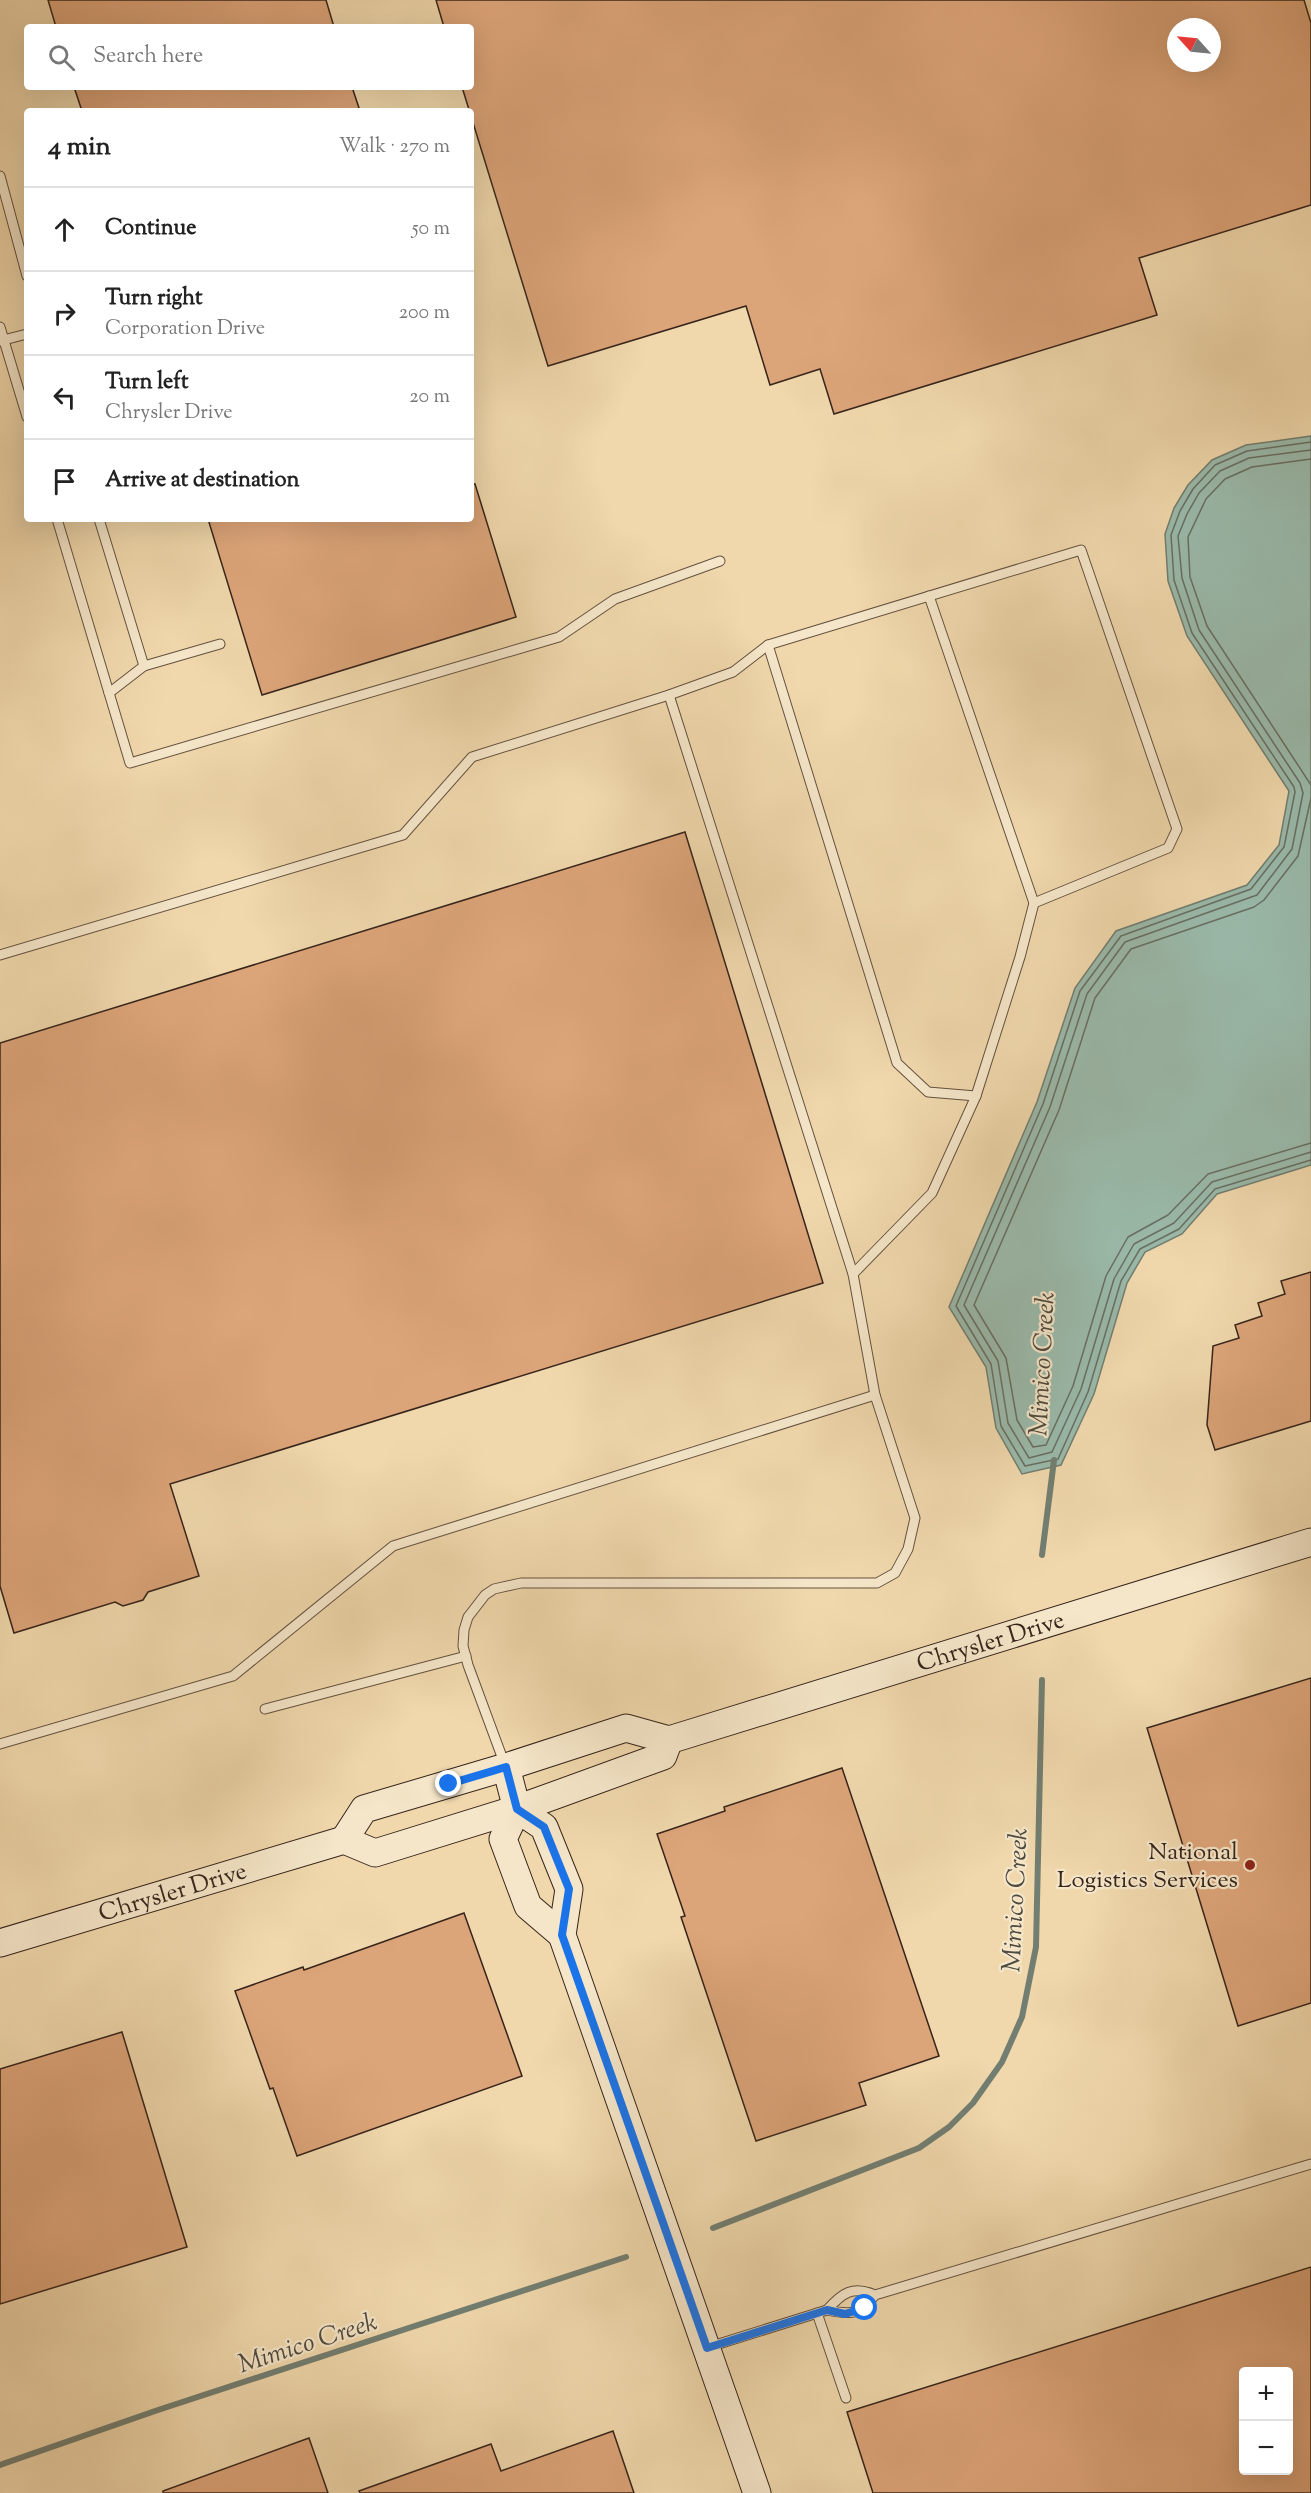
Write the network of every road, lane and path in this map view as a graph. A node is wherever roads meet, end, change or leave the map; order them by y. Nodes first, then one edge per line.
1 (0, 176) edge
2 (24, 265) edge
3 (0, 327) edge
4 (24, 335) edge
5 (2, 340) edge
6 (24, 408) edge
7 (58, 522) edge
8 (100, 522) edge
9 (720, 561) dead end
10 (929, 596) junction
11 (220, 644) dead end
12 (768, 645) junction
13 (144, 666) junction
14 (110, 693) junction
15 (669, 695) junction
16 (1034, 903) junction
17 (0, 955) edge
18 (976, 1096) junction
19 (853, 1274) junction
20 (875, 1395) junction
21 (1311, 1542) edge
22 (466, 1656) junction
23 (265, 1708) dead end
24 (669, 1740) junction
25 (0, 1744) edge
26 (506, 1767) junction
27 (517, 1809) junction
28 (344, 1840) junction
29 (562, 1935) junction
30 (0, 1943) edge
31 (1311, 2164) edge
32 (875, 2295) junction
33 (822, 2311) junction
34 (707, 2348) junction
35 (846, 2398) dead end
36 (758, 2493) edge

1 - 2 lane
3 - 5 lane
4 - 5 lane
5 - 6 lane
7 - 14 lane
8 - 13 lane
9 - 14 lane
10 - 12 lane
10 - 16 lane
10 - 16 lane
11 - 13 lane
12 - 15 lane
12 - 18 lane
13 - 14 lane
15 - 17 lane
15 - 19 lane
16 - 18 lane
18 - 19 lane
19 - 20 lane
20 - 22 lane
20 - 25 lane
21 - 24 street, Chrysler Drive
22 - 23 lane
22 - 26 lane
24 - 26 street
24 - 27 street
26 - 27 street
26 - 28 street
27 - 28 street
27 - 29 street
27 - 29 street
28 - 30 street, Chrysler Drive
29 - 34 street
31 - 32 lane
32 - 33 lane
32 - 33 lane
33 - 34 lane
33 - 35 lane
34 - 36 street

